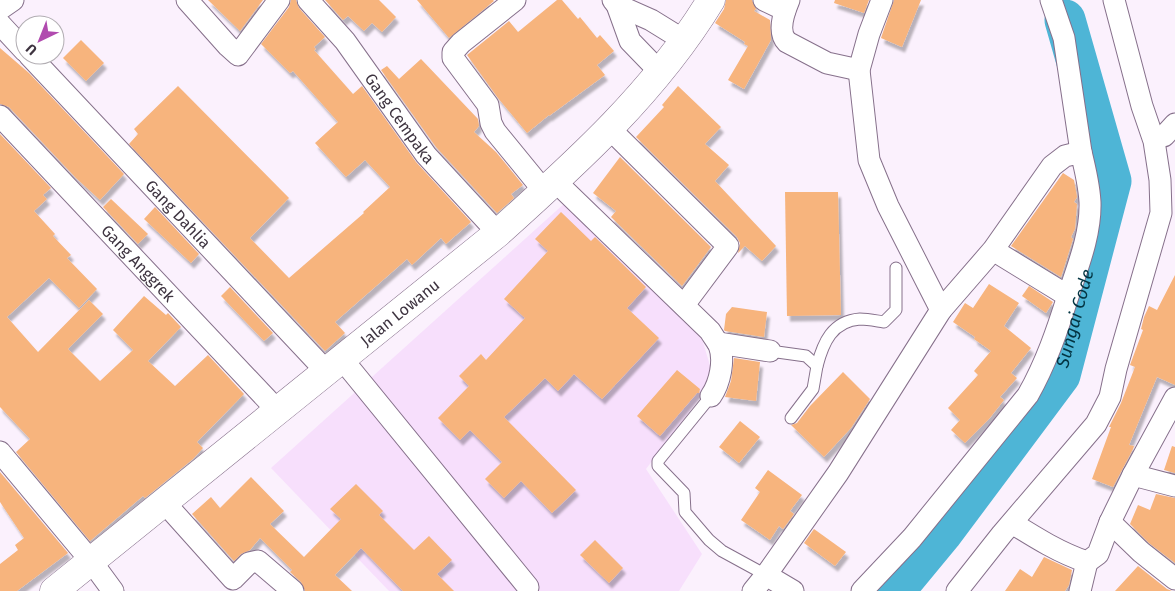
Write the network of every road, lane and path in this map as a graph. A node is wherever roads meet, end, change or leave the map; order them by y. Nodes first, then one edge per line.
1 (13, 0) edge
2 (187, 0) edge
3 (278, 0) edge
4 (308, 0) edge
5 (514, 0) edge
6 (711, 0) edge
7 (764, 0) edge
8 (882, 0) edge
9 (1051, 0) edge
10 (1114, 0) edge
11 (615, 2) edge
12 (787, 5) edge
13 (0, 9) edge
14 (0, 24) edge
15 (15, 40) edge
16 (686, 41) junction
17 (39, 65) edge
18 (859, 70) junction
19 (660, 72) junction
20 (0, 116) edge
21 (609, 128) junction
22 (1081, 152) junction
23 (549, 186) junction
24 (498, 233) junction
25 (993, 250) junction
26 (896, 268) dead end
27 (1068, 296) junction
28 (684, 305) junction
29 (941, 310) junction
30 (718, 343) junction
31 (764, 350) joint
32 (334, 365) junction
33 (817, 366) junction
34 (711, 396) joint
35 (1173, 404) edge
36 (277, 410) junction
37 (791, 418) dead end
38 (0, 452) edge
39 (1133, 475) junction
40 (1175, 486) edge
41 (164, 502) junction
42 (1110, 522) junction
43 (1012, 523) junction
44 (91, 561) junction
45 (1087, 562) junction
46 (1175, 579) edge
47 (760, 583) edge
48 (231, 585) edge
49 (528, 587) dead end
50 (54, 591) edge
51 (113, 591) edge
52 (293, 591) edge
53 (793, 591) edge
54 (862, 591) edge
55 (958, 591) edge
56 (1080, 591) edge

1 - 13 street
2 - 3 street
4 - 24 street, Gang Cempaka
5 - 23 street
6 - 16 main road, Jalan Lowanu
7 - 12 street
8 - 18 street
9 - 22 street
10 - 43 street
11 - 16 street
11 - 19 street
12 - 18 street
14 - 15 street
16 - 19 main road, Jalan Lowanu
17 - 32 street, Gang Dahlia
18 - 29 street
19 - 21 main road, Jalan Lowanu
20 - 36 street, Gang Anggrek
21 - 23 main road, Jalan Lowanu
21 - 28 street
22 - 25 street
22 - 27 street
23 - 24 main road, Jalan Lowanu
23 - 28 street
24 - 32 main road, Jalan Lowanu
25 - 27 street
25 - 29 street
26 - 33 lane
27 - 54 street
28 - 30 street
29 - 47 street
30 - 31 street
30 - 34 street
31 - 33 lane
32 - 36 main road, Jalan Lowanu
32 - 49 street, Gang Dahlia
33 - 37 lane
34 - 47 lane
35 - 39 street
36 - 41 main road, Jalan Lowanu
38 - 44 street
39 - 40 street
39 - 42 street
41 - 44 main road, Jalan Lowanu
41 - 48 street
42 - 45 street
42 - 46 street
43 - 45 street
43 - 55 street
44 - 50 main road, Jalan Lowanu
44 - 51 street
45 - 56 street
47 - 53 street
48 - 52 street

